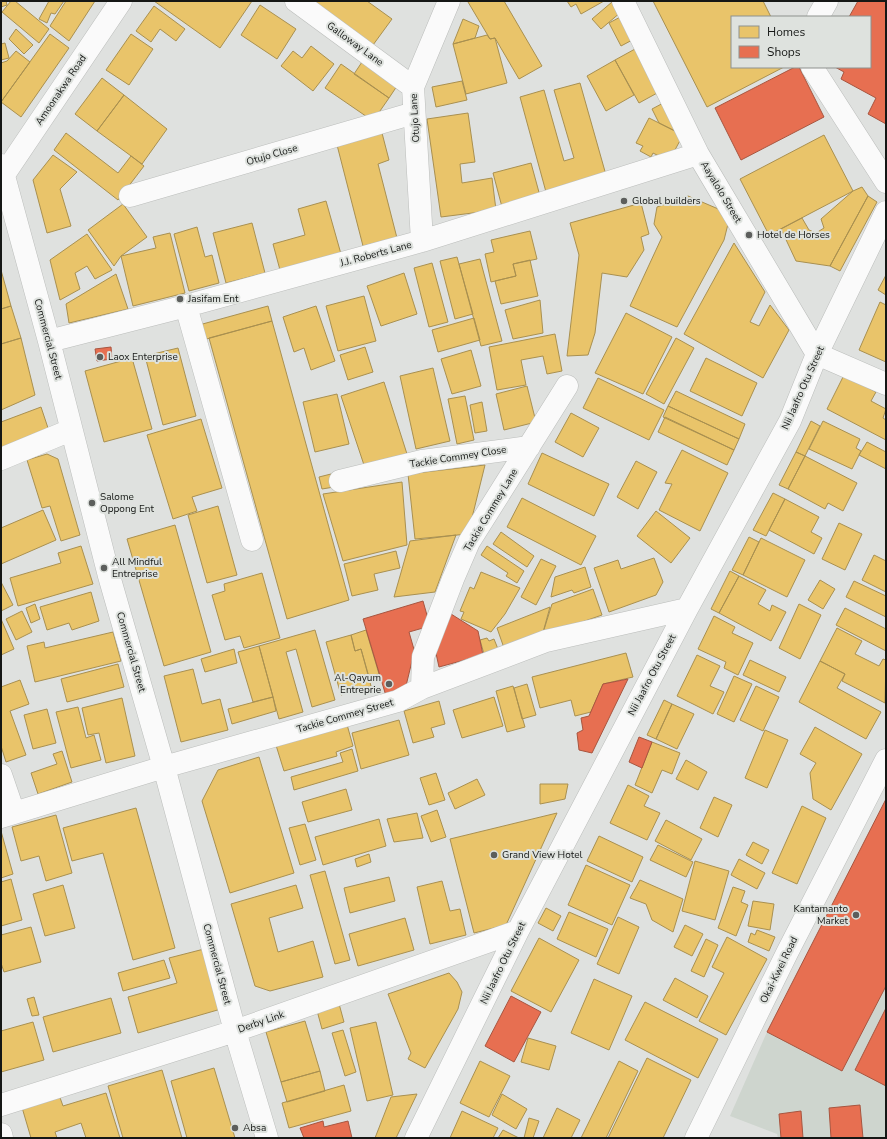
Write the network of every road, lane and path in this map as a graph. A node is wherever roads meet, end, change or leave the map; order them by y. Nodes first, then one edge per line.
1 (121, 1) edge
2 (296, 1) edge
3 (449, 1) edge
4 (623, 1) edge
5 (827, 1) edge
6 (819, 16) edge
7 (813, 68) edge
8 (414, 87) junction
9 (414, 113) junction
10 (698, 154) junction
11 (2, 173) edge
12 (886, 182) edge
13 (130, 196) dead end
14 (886, 212) edge
15 (422, 241) junction
16 (186, 306) junction
17 (49, 342) junction
18 (817, 354) junction
19 (886, 384) edge
20 (567, 386) dead end
21 (71, 430) junction
22 (529, 447) junction
23 (1, 459) edge
24 (340, 481) dead end
25 (252, 540) dead end
26 (687, 609) junction
27 (422, 688) junction
28 (886, 760) edge
29 (164, 767) junction
30 (1, 775) edge
31 (7, 815) edge
32 (518, 932) junction
33 (235, 1031) junction
34 (1, 1105) edge
35 (1, 1134) edge
36 (2, 1138) edge
37 (266, 1138) edge
38 (416, 1138) edge
39 (696, 1138) edge

1 - 11 street, Amoonakwa Road
2 - 8 street, Galloway Lane
3 - 8 street, Otujo Lane
4 - 10 street, Aayalolo Street
5 - 6 street
7 - 12 street
8 - 9 street, Otujo Lane
9 - 13 street, Otujo Close
9 - 15 street, Otujo Lane
10 - 15 street, J.J. Roberts Lane
10 - 18 street, Aayalolo Street
11 - 17 street, Commercial Street
14 - 18 street, Nii Jaafro Otu Street
15 - 16 street, J.J. Roberts Lane
16 - 17 street, J.J. Roberts Lane
16 - 25 street
17 - 21 street, Commercial Street
18 - 19 street
18 - 26 street, Nii Jaafro Otu Street
20 - 22 street, Tackie Commey Lane
21 - 23 street
21 - 29 street, Commercial Street
22 - 24 street, Tackie Commey Close
22 - 27 street, Tackie Commey Lane
26 - 27 street, Tackie Commey Street
26 - 32 street, Nii Jaafro Otu Street
27 - 29 street, Tackie Commey Street
28 - 39 street, Okai-Kwei Road
29 - 31 street, Tackie Commey Street
29 - 33 street, Commercial Street
30 - 31 street
32 - 33 street, Derby Link
32 - 38 street, Nii Jaafro Otu Street
33 - 34 street, Derby Link
33 - 37 street, Commercial Street
35 - 36 street

